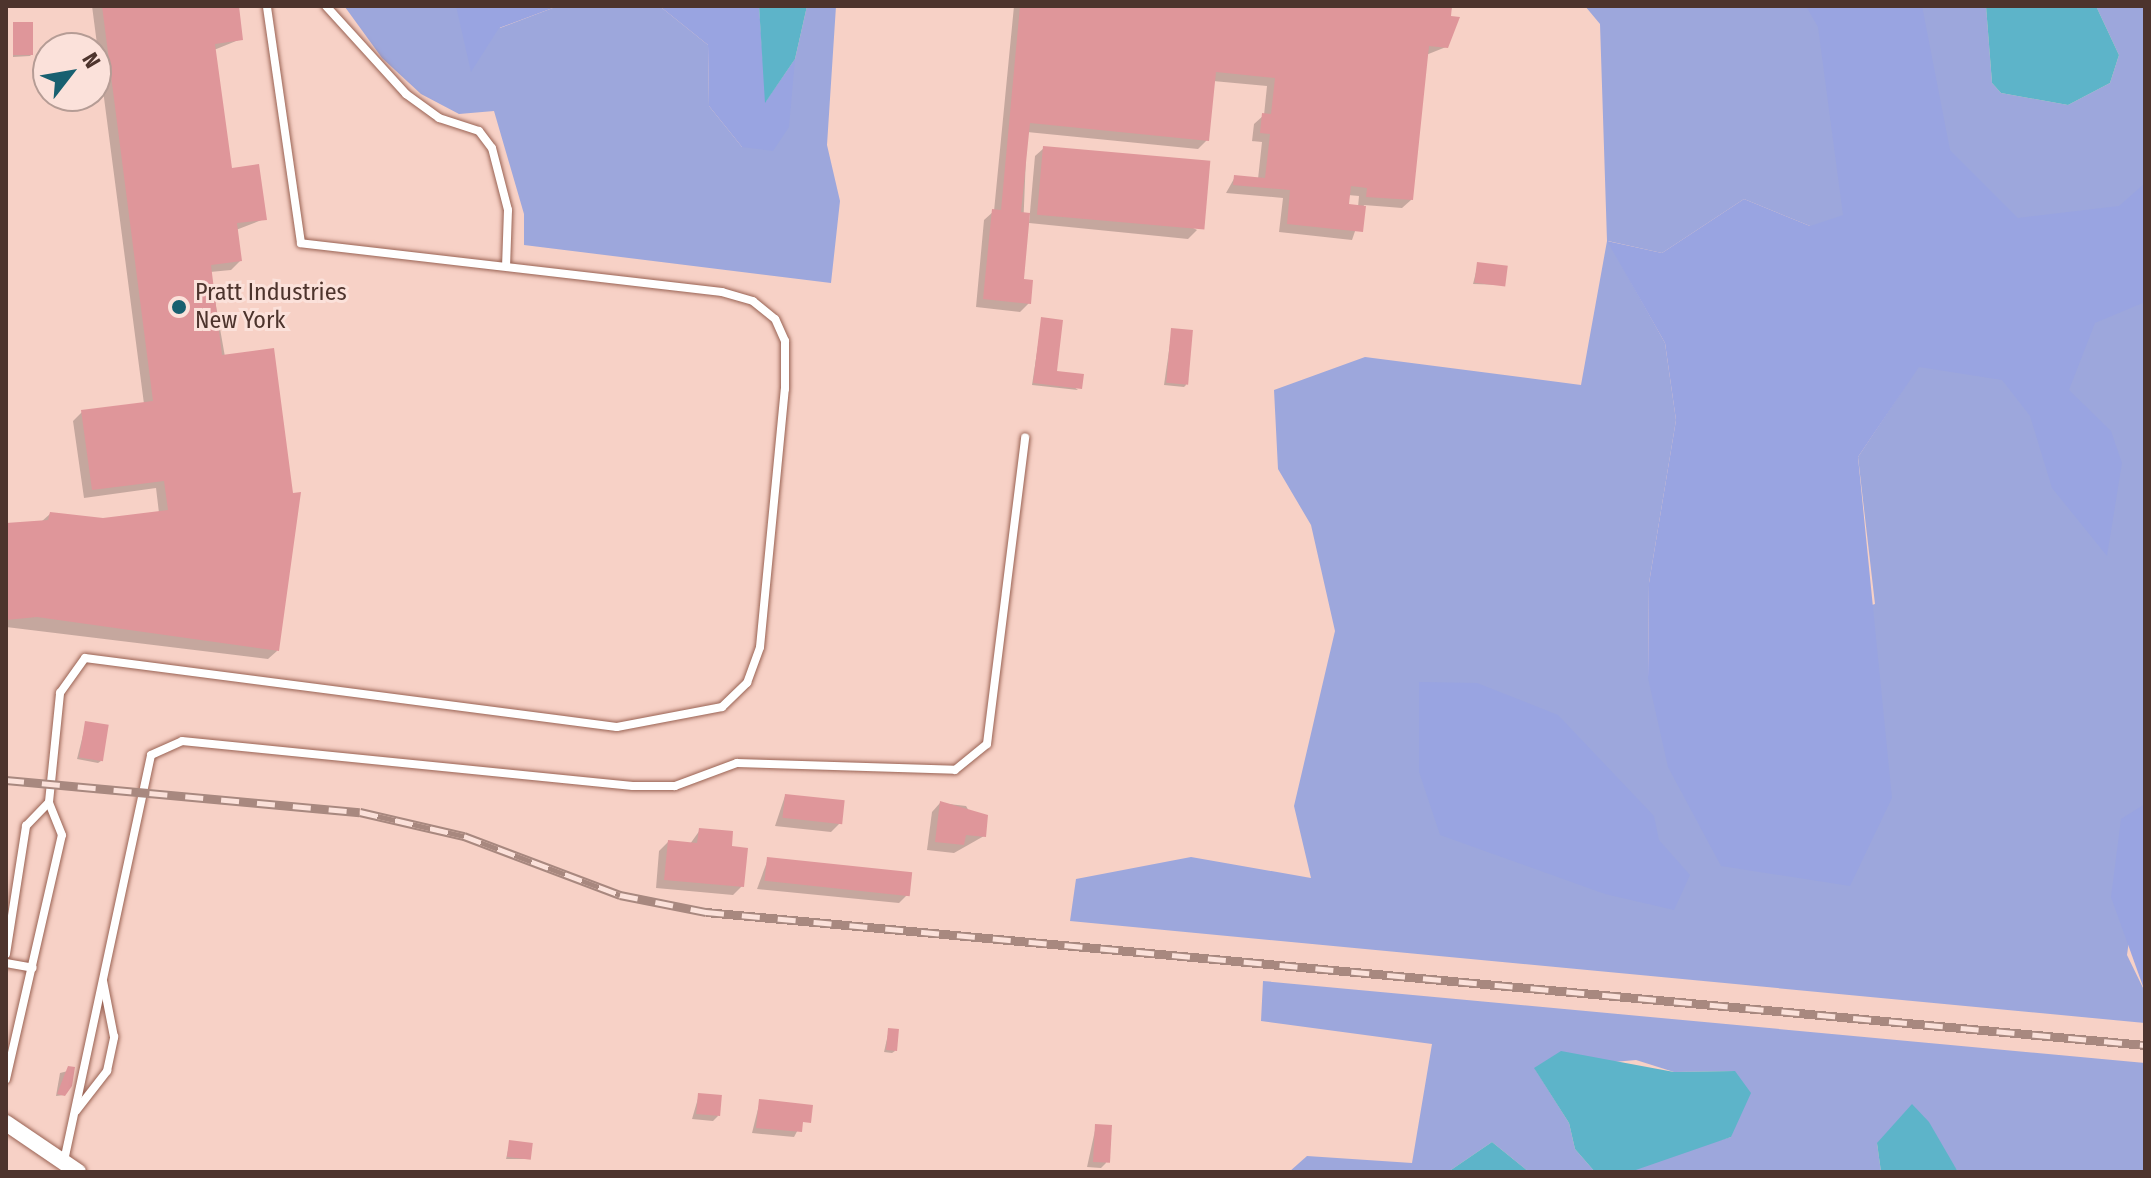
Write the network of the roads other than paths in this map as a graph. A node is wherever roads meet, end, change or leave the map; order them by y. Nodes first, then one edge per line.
1 (267, 6) edge
2 (326, 6) edge
3 (506, 266) junction
4 (1025, 437) dead end
5 (49, 802) junction
6 (6, 954) edge
7 (6, 963) edge
8 (33, 968) junction
9 (102, 976) junction
10 (6, 1079) edge
11 (74, 1113) junction
12 (6, 1123) edge
13 (64, 1161) junction
14 (78, 1172) edge

1 - 3 lane
2 - 3 lane
3 - 5 lane
4 - 9 lane
5 - 6 lane
5 - 8 lane
7 - 8 lane
8 - 10 lane
9 - 11 lane
9 - 11 lane
11 - 13 lane
12 - 13 street
13 - 14 street

